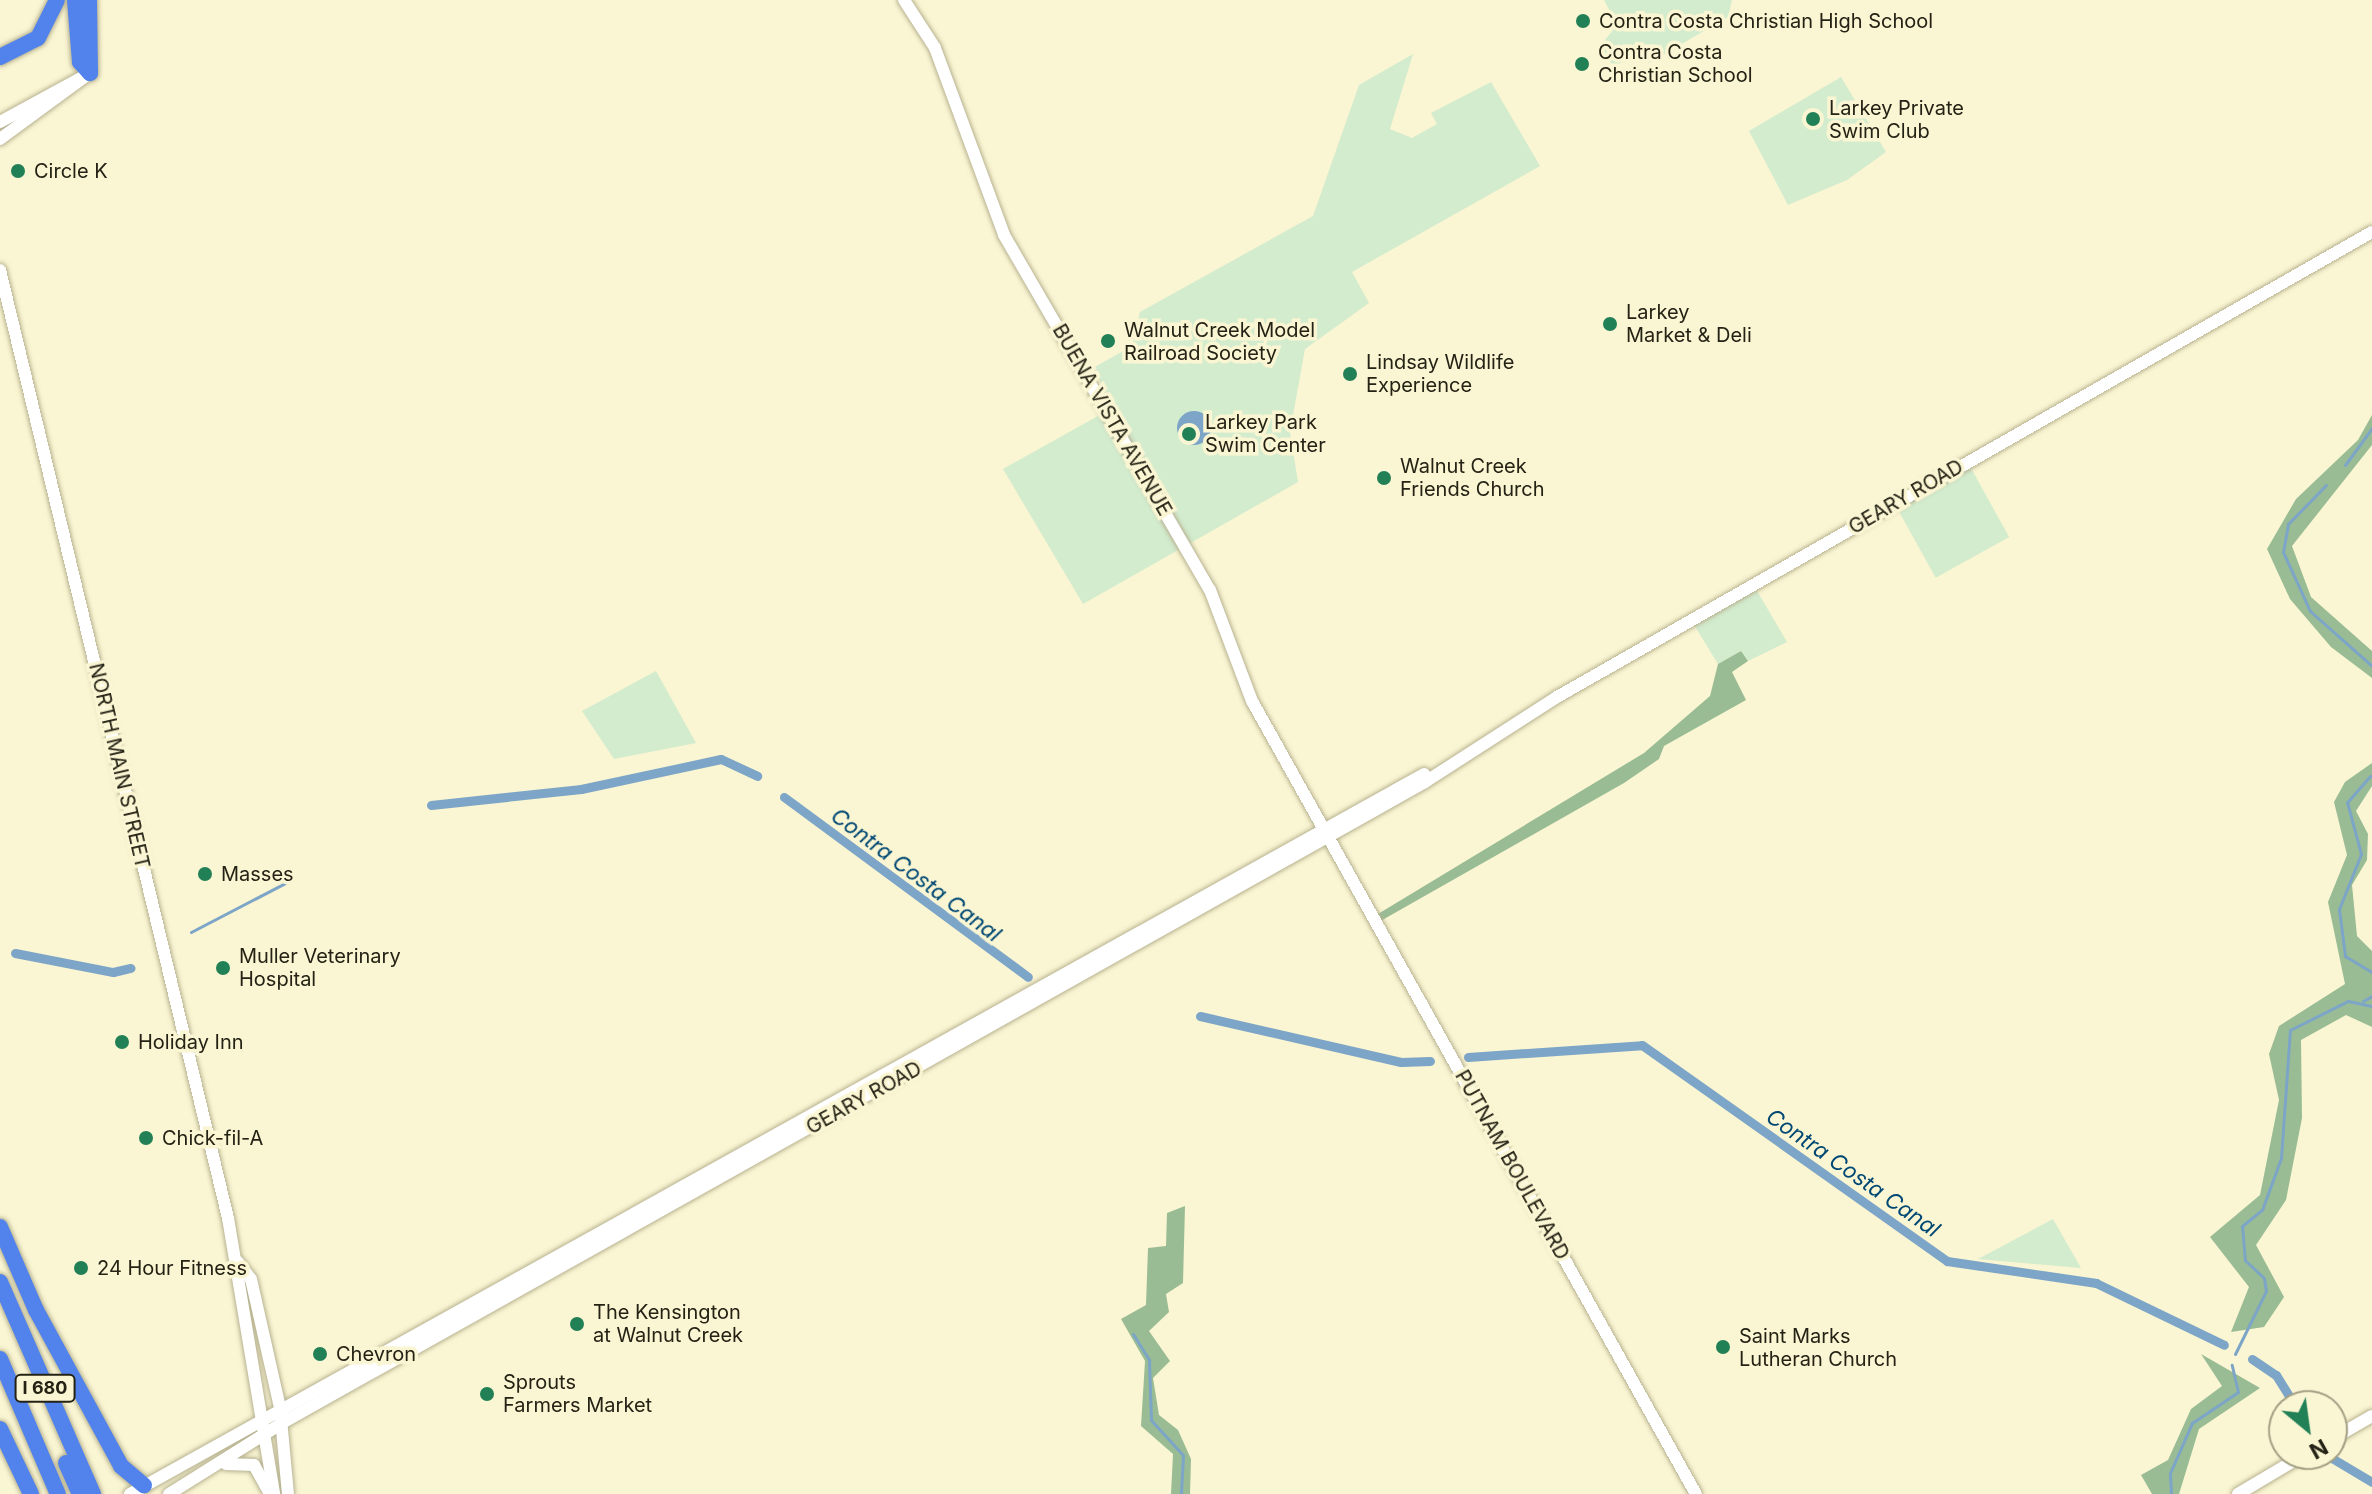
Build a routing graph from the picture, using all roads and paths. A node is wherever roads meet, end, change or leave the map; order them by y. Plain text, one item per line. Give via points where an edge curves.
1 (57, 0) edge
2 (75, 0) edge
3 (89, 0) edge
4 (904, 0) edge
5 (0, 57) edge
6 (90, 73) junction
7 (0, 122) edge
8 (0, 139) edge
9 (2372, 232) edge
10 (0, 270) edge
11 (1325, 832) junction
12 (813, 1111) junction
13 (820, 1123) junction
14 (0, 1227) edge
15 (238, 1262) junction
16 (0, 1282) edge
17 (0, 1310) edge
18 (0, 1359) edge
19 (280, 1408) junction
20 (2372, 1416) edge
21 (265, 1417) junction
22 (282, 1423) junction
23 (0, 1429) edge
24 (2348, 1430) edge
25 (268, 1433) junction
26 (215, 1467) junction
27 (2278, 1470) edge
28 (137, 1490) edge
29 (31, 1494) edge
30 (58, 1494) edge
31 (80, 1494) edge
32 (93, 1494) edge
33 (169, 1494) edge
34 (272, 1494) edge
35 (288, 1494) edge
36 (1696, 1494) edge
37 (2238, 1494) edge

1 - 5 highway via 38,38
2 - 6 highway via 80,62
3 - 6 highway
4 - 11 main road, BUENA VISTA AVENUE via 935,48 1004,235 1224,616 1252,701
6 - 7 main road
6 - 8 main road
9 - 11 main road, GEARY ROAD
10 - 15 main road, NORTH MAIN STREET
11 - 12 main road, GEARY ROAD
11 - 13 main road, GEARY ROAD
11 - 36 main road, PUTNAM BOULEVARD
12 - 13 main road
12 - 19 main road, GEARY ROAD
13 - 22 main road, GEARY ROAD
14 - 28 highway via 36,1310
15 - 19 main road, NORTH MAIN STREET via 251,1279
15 - 21 main road, NORTH MAIN STREET via 235,1285
16 - 32 highway, I 680
17 - 31 highway, I 680
18 - 30 highway, I 680
19 - 21 main road, GEARY ROAD
19 - 22 main road, NORTH MAIN STREET
20 - 24 main road
21 - 25 main road, NORTH MAIN STREET
21 - 28 main road, GEARY ROAD
22 - 25 main road, GEARY ROAD
22 - 35 main road, NORTH MAIN STREET
23 - 29 highway
25 - 26 main road, GEARY ROAD
25 - 34 main road, NORTH MAIN STREET
26 - 33 main road, GEARY ROAD
26 - 34 main road via 254,1465
27 - 37 main road

